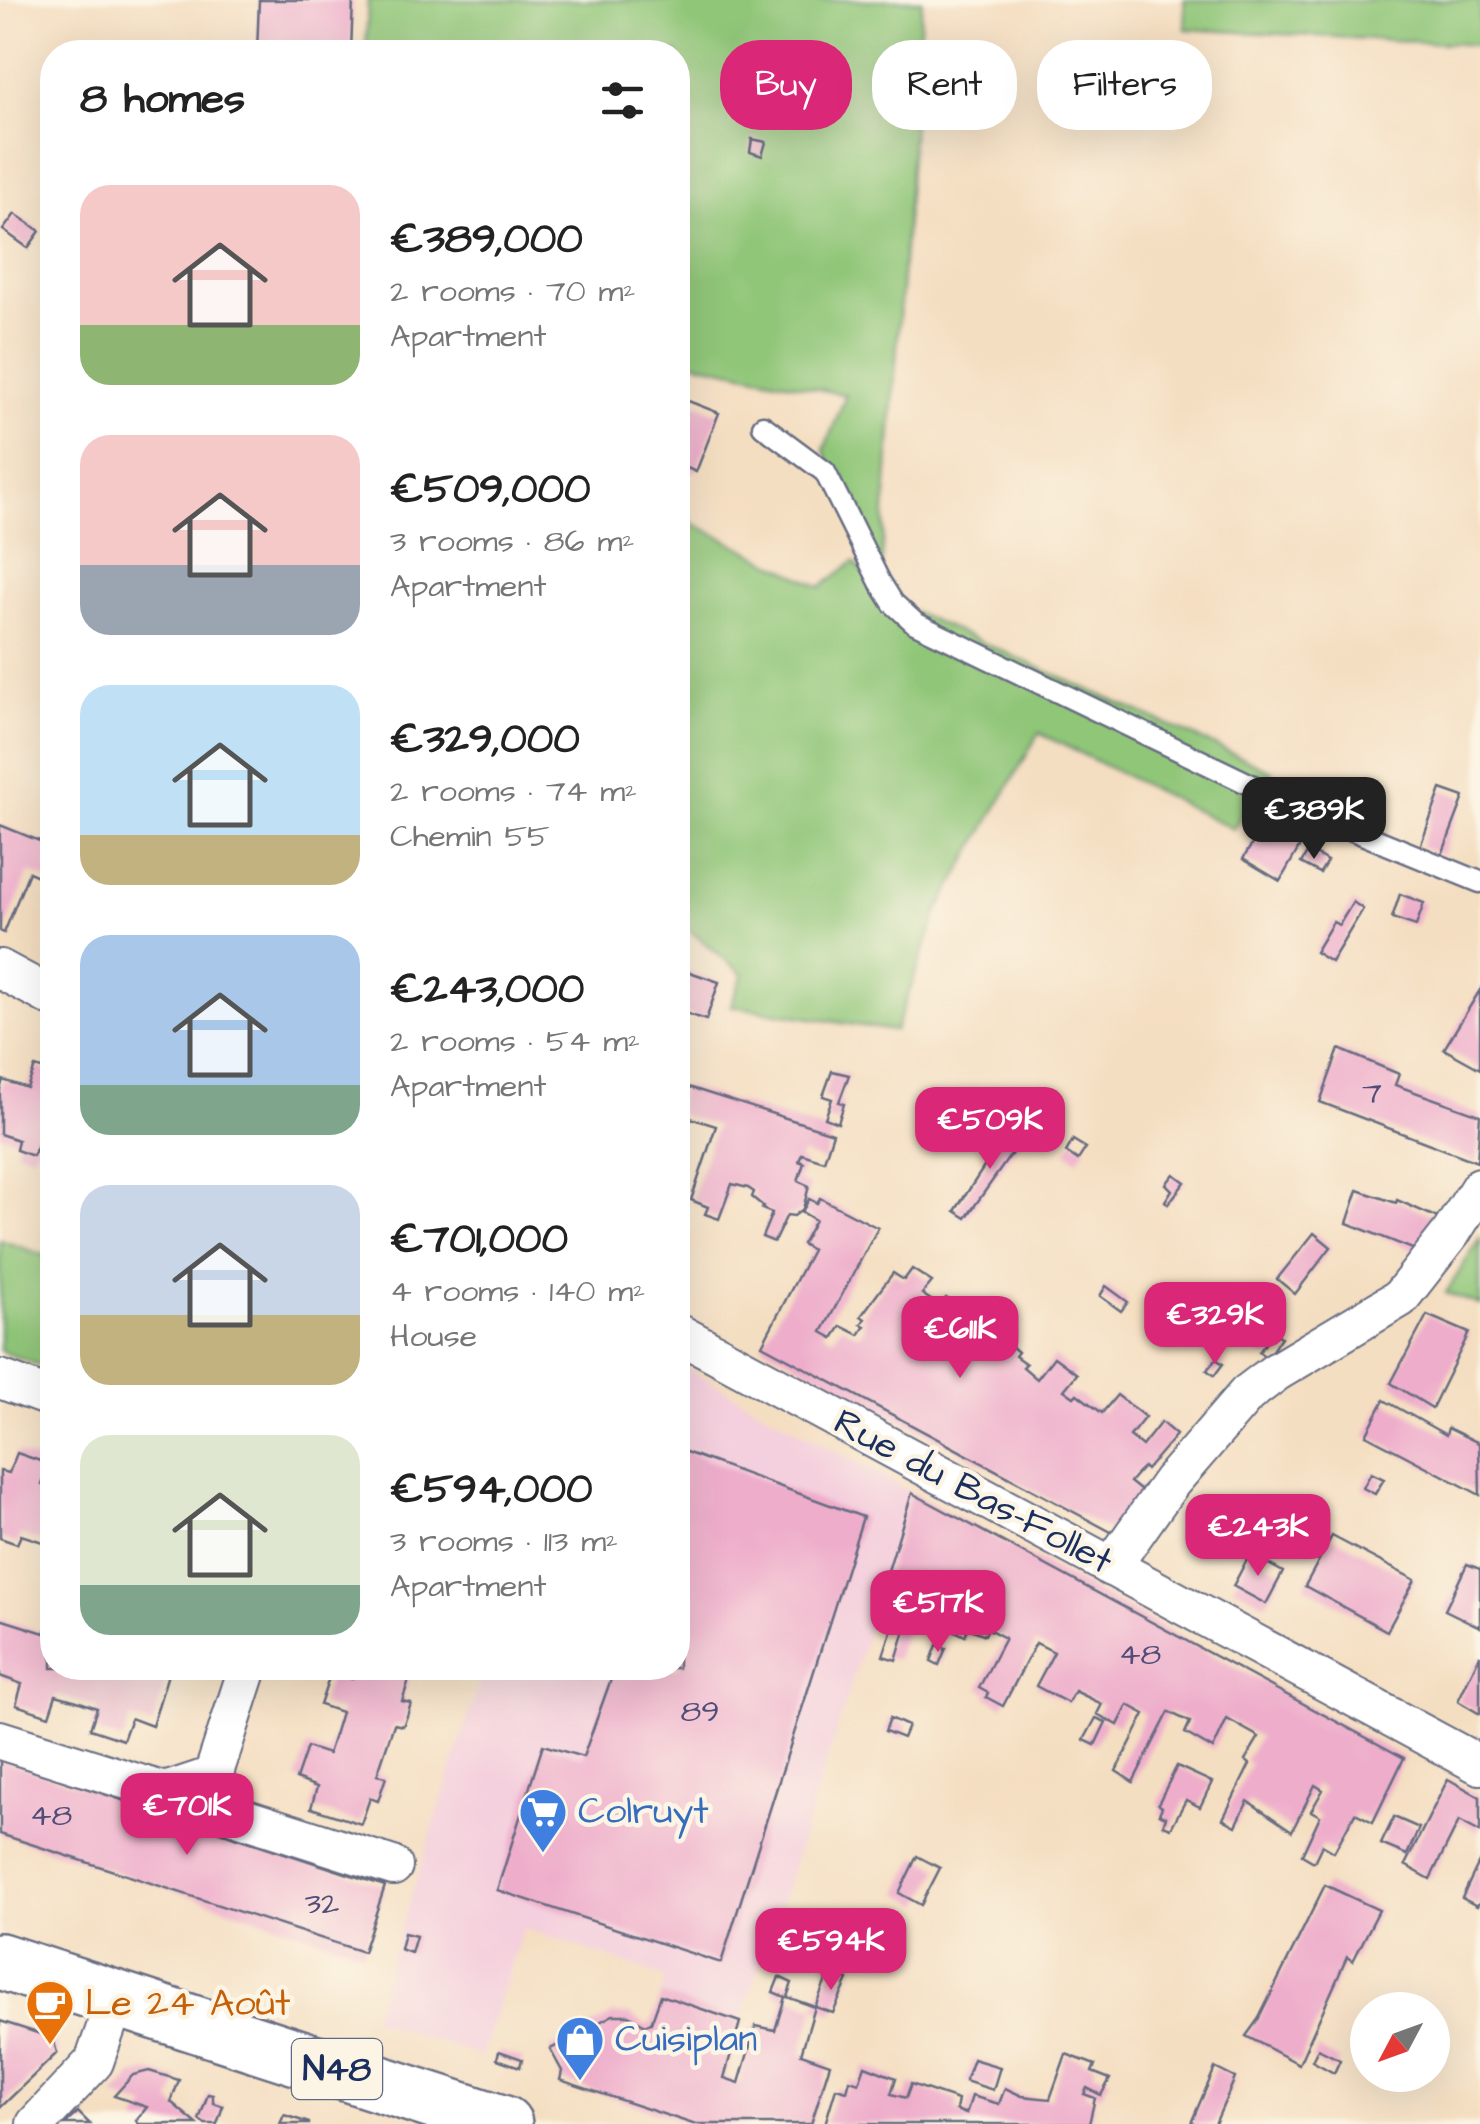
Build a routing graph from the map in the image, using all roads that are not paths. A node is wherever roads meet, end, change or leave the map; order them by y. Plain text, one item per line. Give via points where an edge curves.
1 (763, 426) dead end
2 (1480, 882) edge
3 (0, 969) edge
4 (40, 991) edge
5 (1480, 1187) edge
6 (690, 1339) edge
7 (0, 1379) edge
8 (40, 1394) edge
9 (1111, 1567) junction
10 (244, 1680) edge
11 (0, 1740) edge
12 (1480, 1764) edge
13 (213, 1776) junction
14 (392, 1866) dead end
15 (0, 1962) edge
16 (116, 1999) junction
17 (36, 2124) edge
18 (504, 2124) edge

1 - 2 lane via 826,472 892,603 915,622 1301,810
3 - 4 street
5 - 9 street via 1400,1298 1247,1394
6 - 9 street, Rue du Bas-Follet
7 - 8 street
9 - 12 street, Rue du Bas-Follet
10 - 13 street
11 - 13 street via 165,1792
13 - 14 street via 237,1816
15 - 16 main road, N48
16 - 17 street via 94,2062
16 - 18 main road, N48

